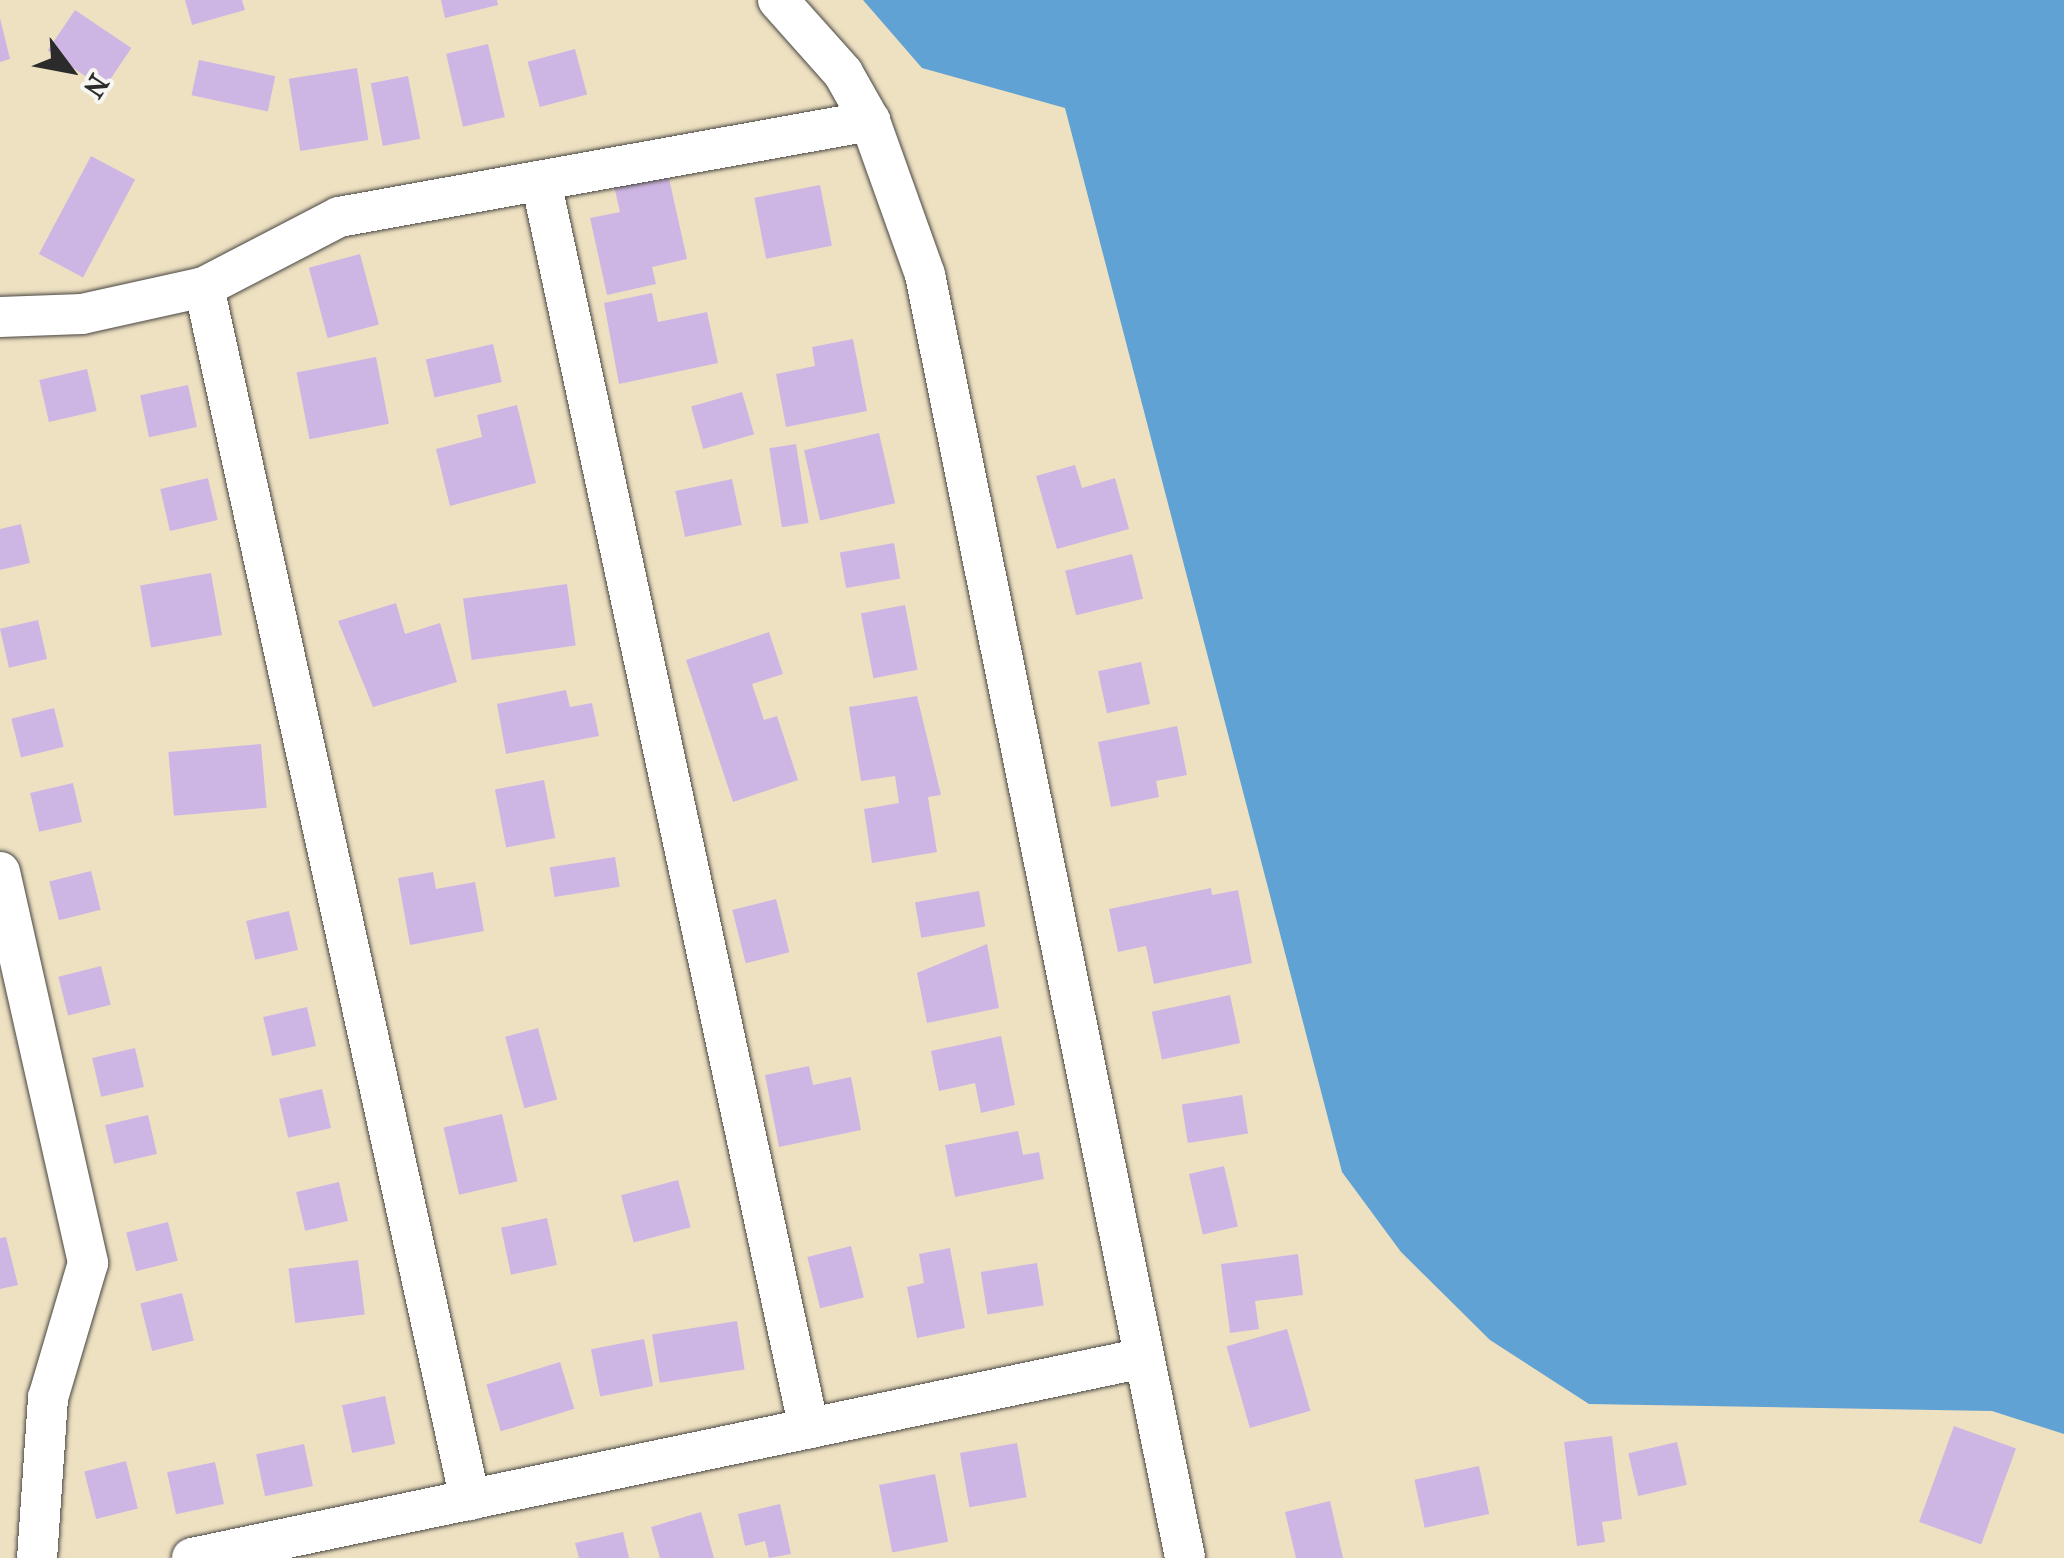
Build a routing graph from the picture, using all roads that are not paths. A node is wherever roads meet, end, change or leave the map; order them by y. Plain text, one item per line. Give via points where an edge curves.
1 (778, 0) edge
2 (870, 121) junction
3 (541, 181) junction
4 (204, 287) junction
5 (0, 318) edge
6 (0, 872) edge
7 (1139, 1359) junction
8 (809, 1428) junction
9 (470, 1500) junction
10 (36, 1558) edge
11 (192, 1558) edge
12 (1185, 1558) edge

1 - 2 street via 843,73
2 - 3 street
2 - 7 street via 925,275
3 - 4 street via 338,217
3 - 8 street
4 - 5 street via 82,314
4 - 9 street
6 - 10 street via 88,1263 48,1398
7 - 8 street
7 - 12 street
8 - 9 street
9 - 11 street

